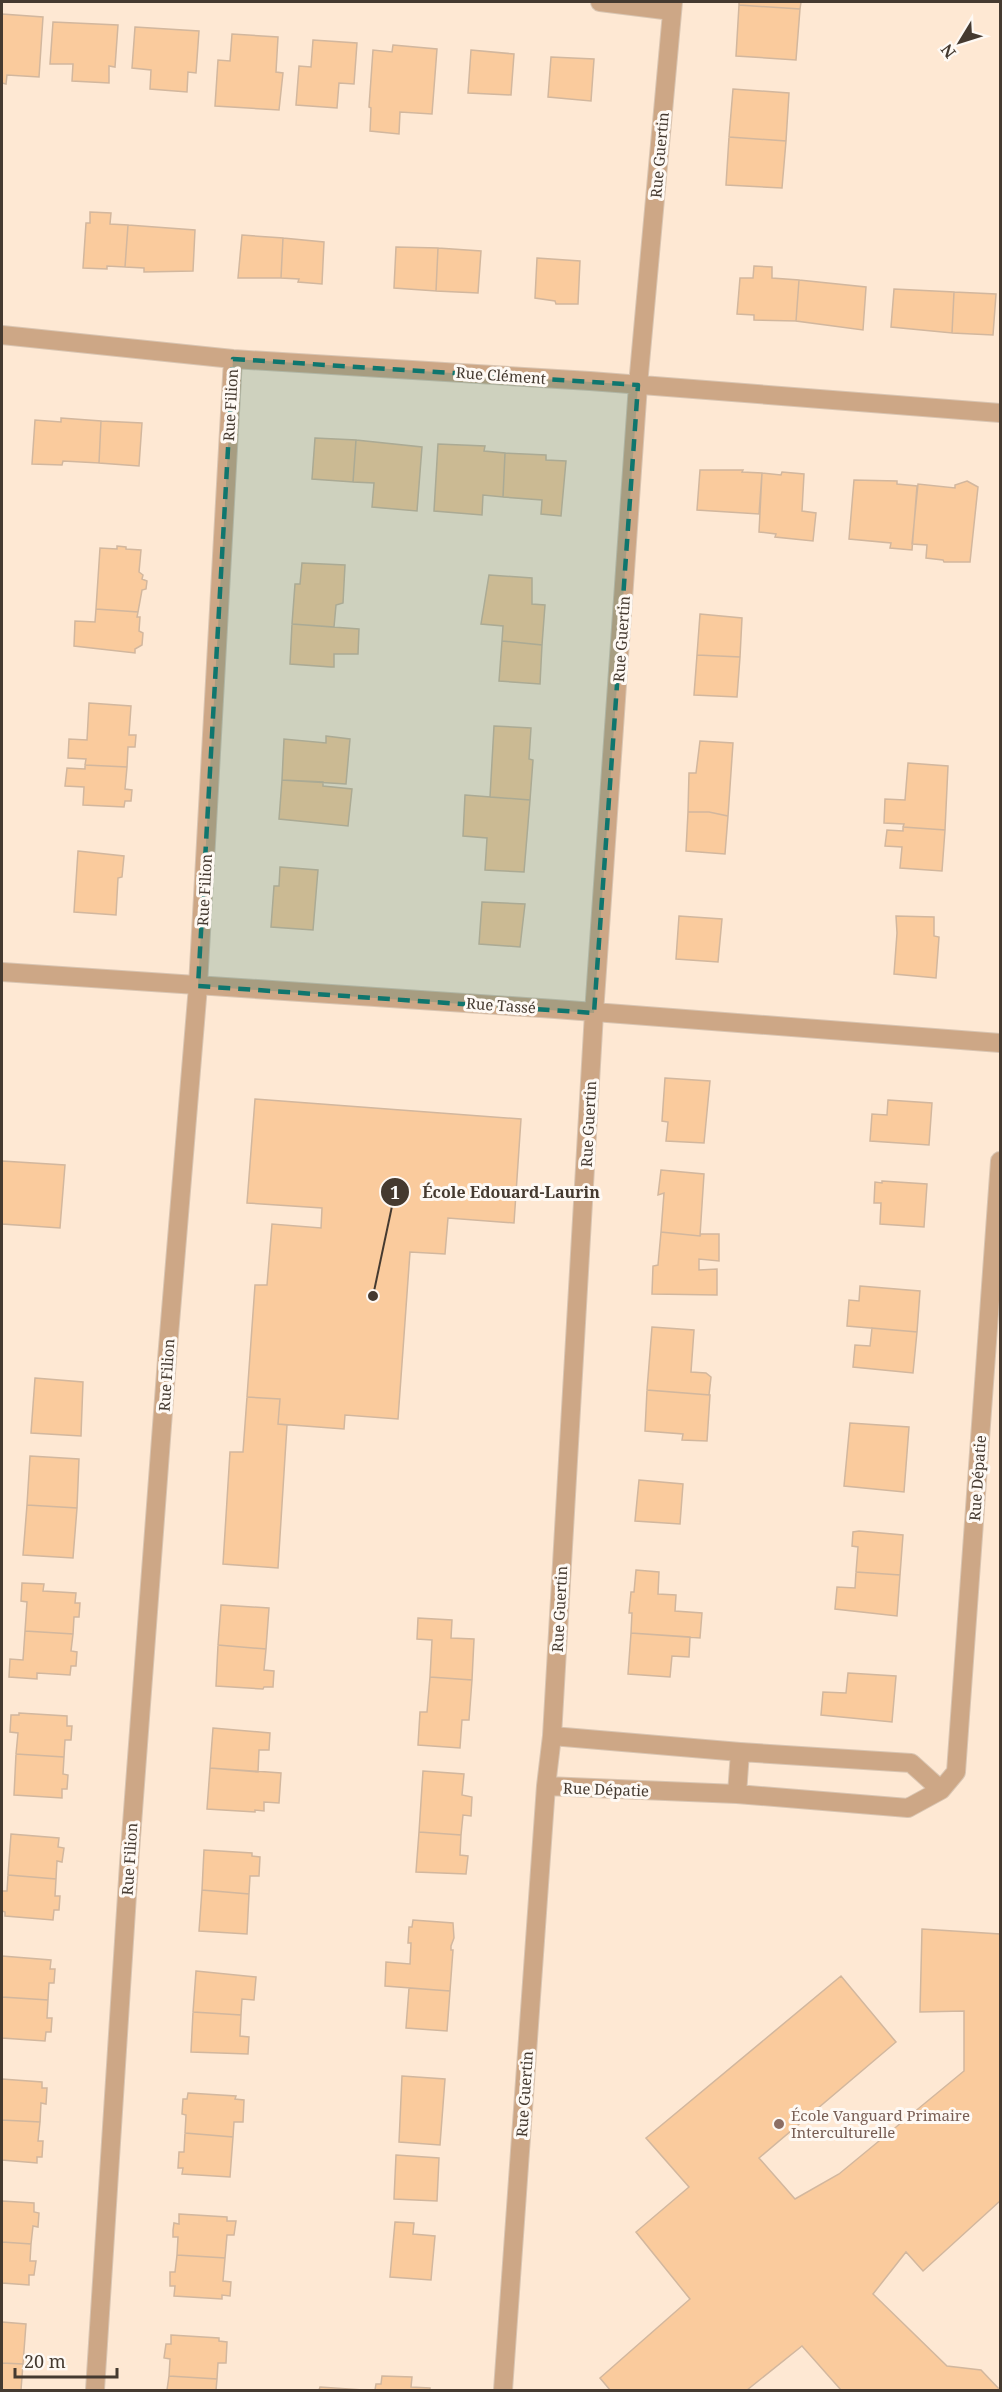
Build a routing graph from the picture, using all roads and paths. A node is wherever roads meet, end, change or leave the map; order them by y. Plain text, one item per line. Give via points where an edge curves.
1 (600, 2) edge
2 (673, 6) edge
3 (2, 335) edge
4 (233, 358) junction
5 (638, 385) junction
6 (1000, 413) edge
7 (2, 972) edge
8 (198, 986) junction
9 (594, 1013) junction
10 (1000, 1043) edge
11 (1000, 1161) edge
12 (552, 1736) junction
13 (740, 1752) junction
14 (546, 1786) junction
15 (941, 1790) junction
16 (737, 1794) junction
17 (94, 2391) edge
18 (503, 2391) edge

1 - 2 street
2 - 5 street, Rue Guertin
3 - 4 street, Rue Clément
4 - 5 street, Rue Clément
4 - 8 street, Rue Filion
5 - 6 street, Rue Clément
5 - 9 street, Rue Guertin
7 - 8 street, Rue Tassé
8 - 9 street, Rue Tassé
8 - 17 street, Rue Filion via 129,1864
9 - 10 street, Rue Tassé
9 - 12 street, Rue Guertin
11 - 15 street, Rue Dépatie via 956,1772
12 - 13 street
12 - 14 street, Rue Guertin
13 - 15 street via 910,1763
13 - 16 street
14 - 16 street, Rue Dépatie
14 - 18 street, Rue Guertin
15 - 16 street, Rue Dépatie via 908,1808

